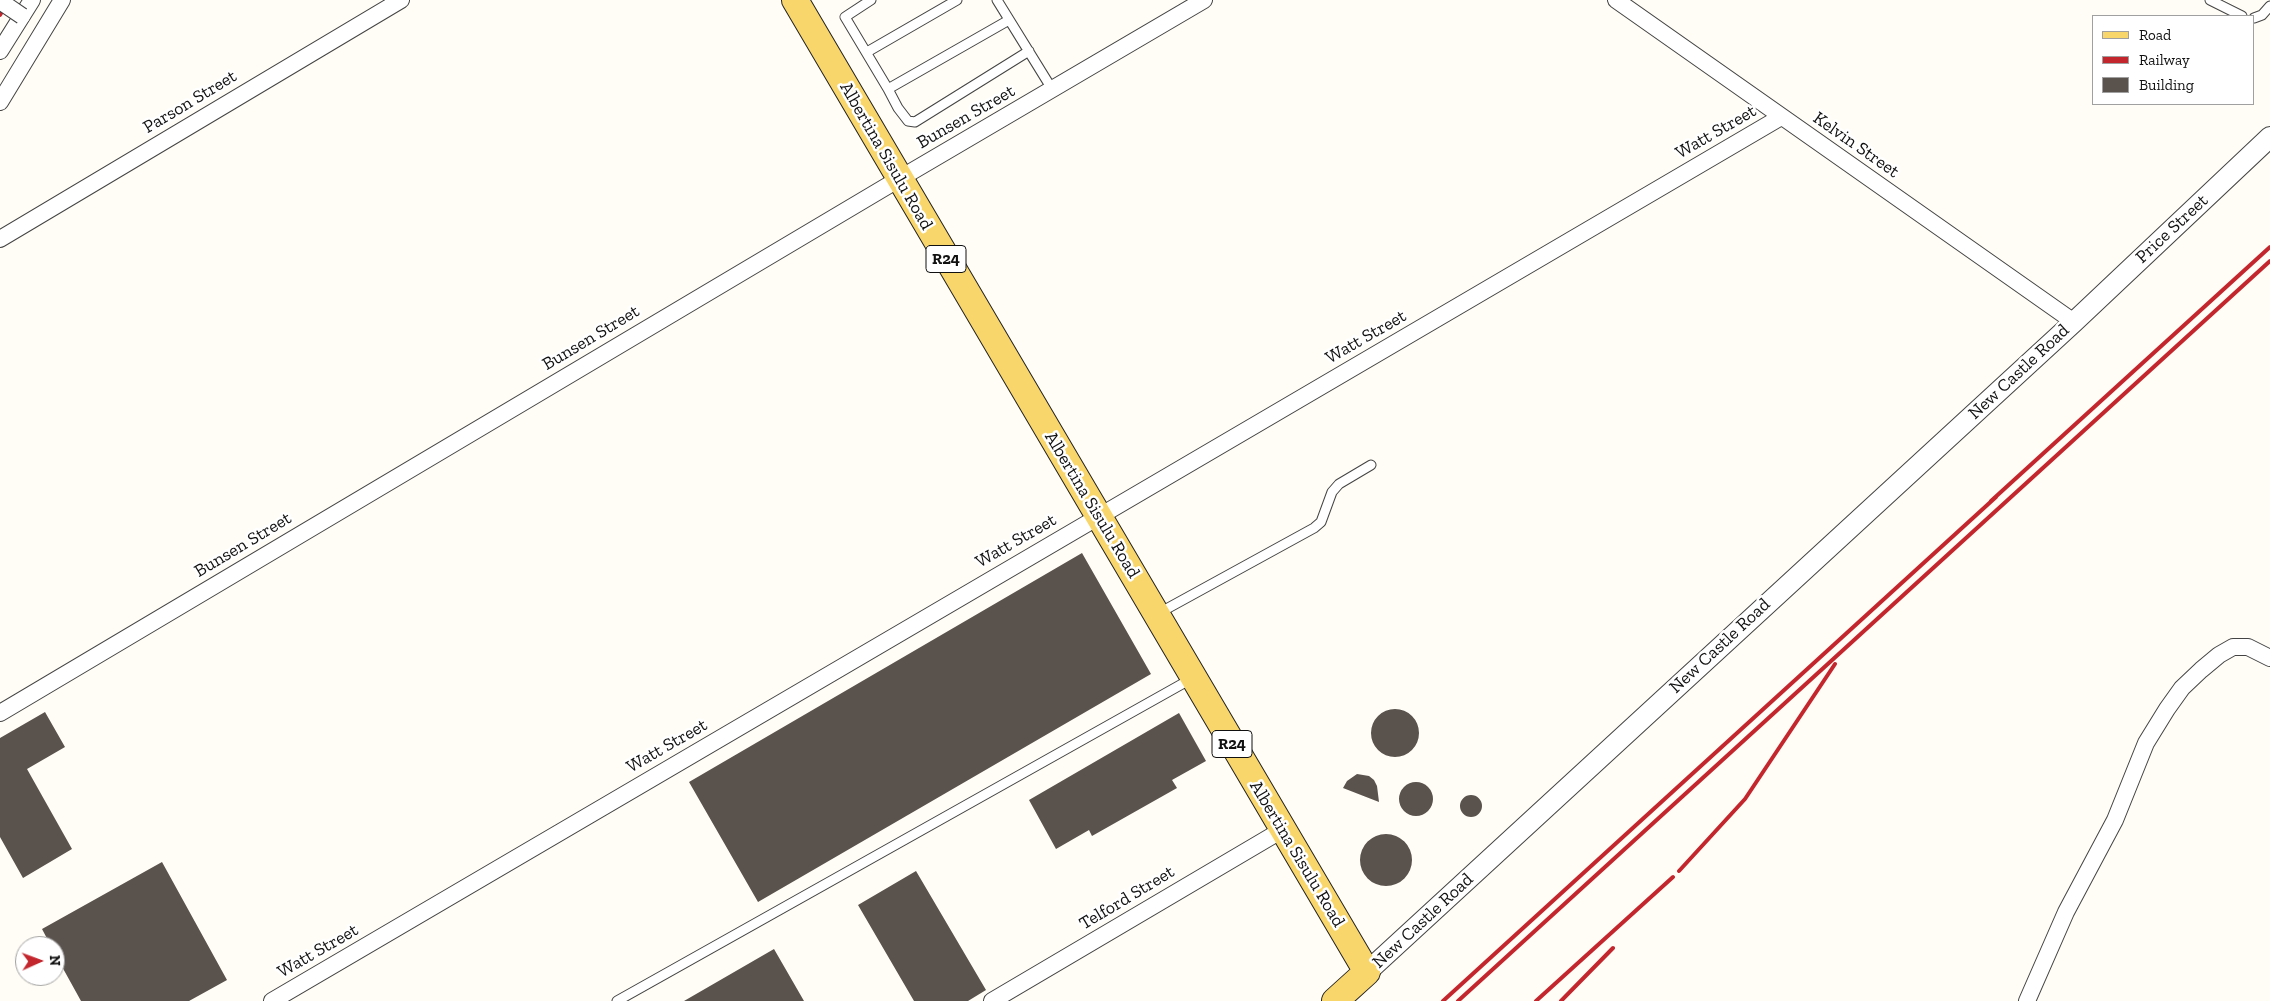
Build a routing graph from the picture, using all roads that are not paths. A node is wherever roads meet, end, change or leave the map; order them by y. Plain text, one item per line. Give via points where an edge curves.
1 (32, 0) edge
2 (62, 0) edge
3 (401, 0) edge
4 (795, 0) edge
5 (871, 0) edge
6 (957, 0) edge
7 (997, 0) edge
8 (1204, 0) edge
9 (1616, 0) edge
10 (2210, 0) edge
11 (0, 1) edge
12 (2270, 6) edge
13 (2240, 15) edge
14 (22, 16) junction
15 (2255, 18) edge
16 (1009, 20) junction
17 (6, 27) edge
18 (0, 51) edge
19 (1028, 51) junction
20 (867, 52) junction
21 (888, 89) junction
22 (1052, 89) junction
23 (0, 102) edge
24 (1781, 117) junction
25 (2270, 137) edge
26 (899, 178) junction
27 (0, 239) edge
28 (2074, 322) junction
29 (1371, 465) dead end
30 (1099, 516) junction
31 (1156, 614) junction
32 (2270, 658) edge
33 (1193, 677) junction
34 (0, 713) edge
35 (1282, 830) junction
36 (1367, 972) junction
37 (272, 1001) edge
38 (617, 1001) edge
39 (992, 1001) edge
40 (1336, 1001) edge
41 (2027, 1001) edge

1 - 14 street
2 - 23 street
3 - 27 street, Parson Street
4 - 26 main road, Albertina Sisulu Road / R24
5 - 20 lane via 845,17
6 - 20 lane
7 - 16 lane
8 - 22 street, Bunsen Street
9 - 24 street, Kelvin Street
10 - 13 lane
11 - 14 street, bridge
12 - 15 lane
14 - 17 street
16 - 19 lane
16 - 21 lane
17 - 18 street
19 - 21 lane via 915,122 908,121
19 - 22 lane
20 - 21 lane
22 - 26 street, Bunsen Street
24 - 28 street, Kelvin Street
24 - 30 street, Watt Street
25 - 28 street, Price Street
26 - 30 main road, Albertina Sisulu Road / R24
26 - 34 street, Bunsen Street
28 - 36 street, New Castle Road
29 - 31 lane via 1339,484 1332,492 1321,522 1314,528
30 - 31 main road, Albertina Sisulu Road / R24
30 - 37 street, Watt Street
31 - 33 main road, Albertina Sisulu Road / R24
32 - 41 street via 2248,647 2233,647 2201,670 2167,709 2146,743 2115,820 2066,912
33 - 35 main road, Albertina Sisulu Road / R24
33 - 38 lane
35 - 36 main road, Albertina Sisulu Road / R24
35 - 39 street, Telford Street
36 - 40 main road

